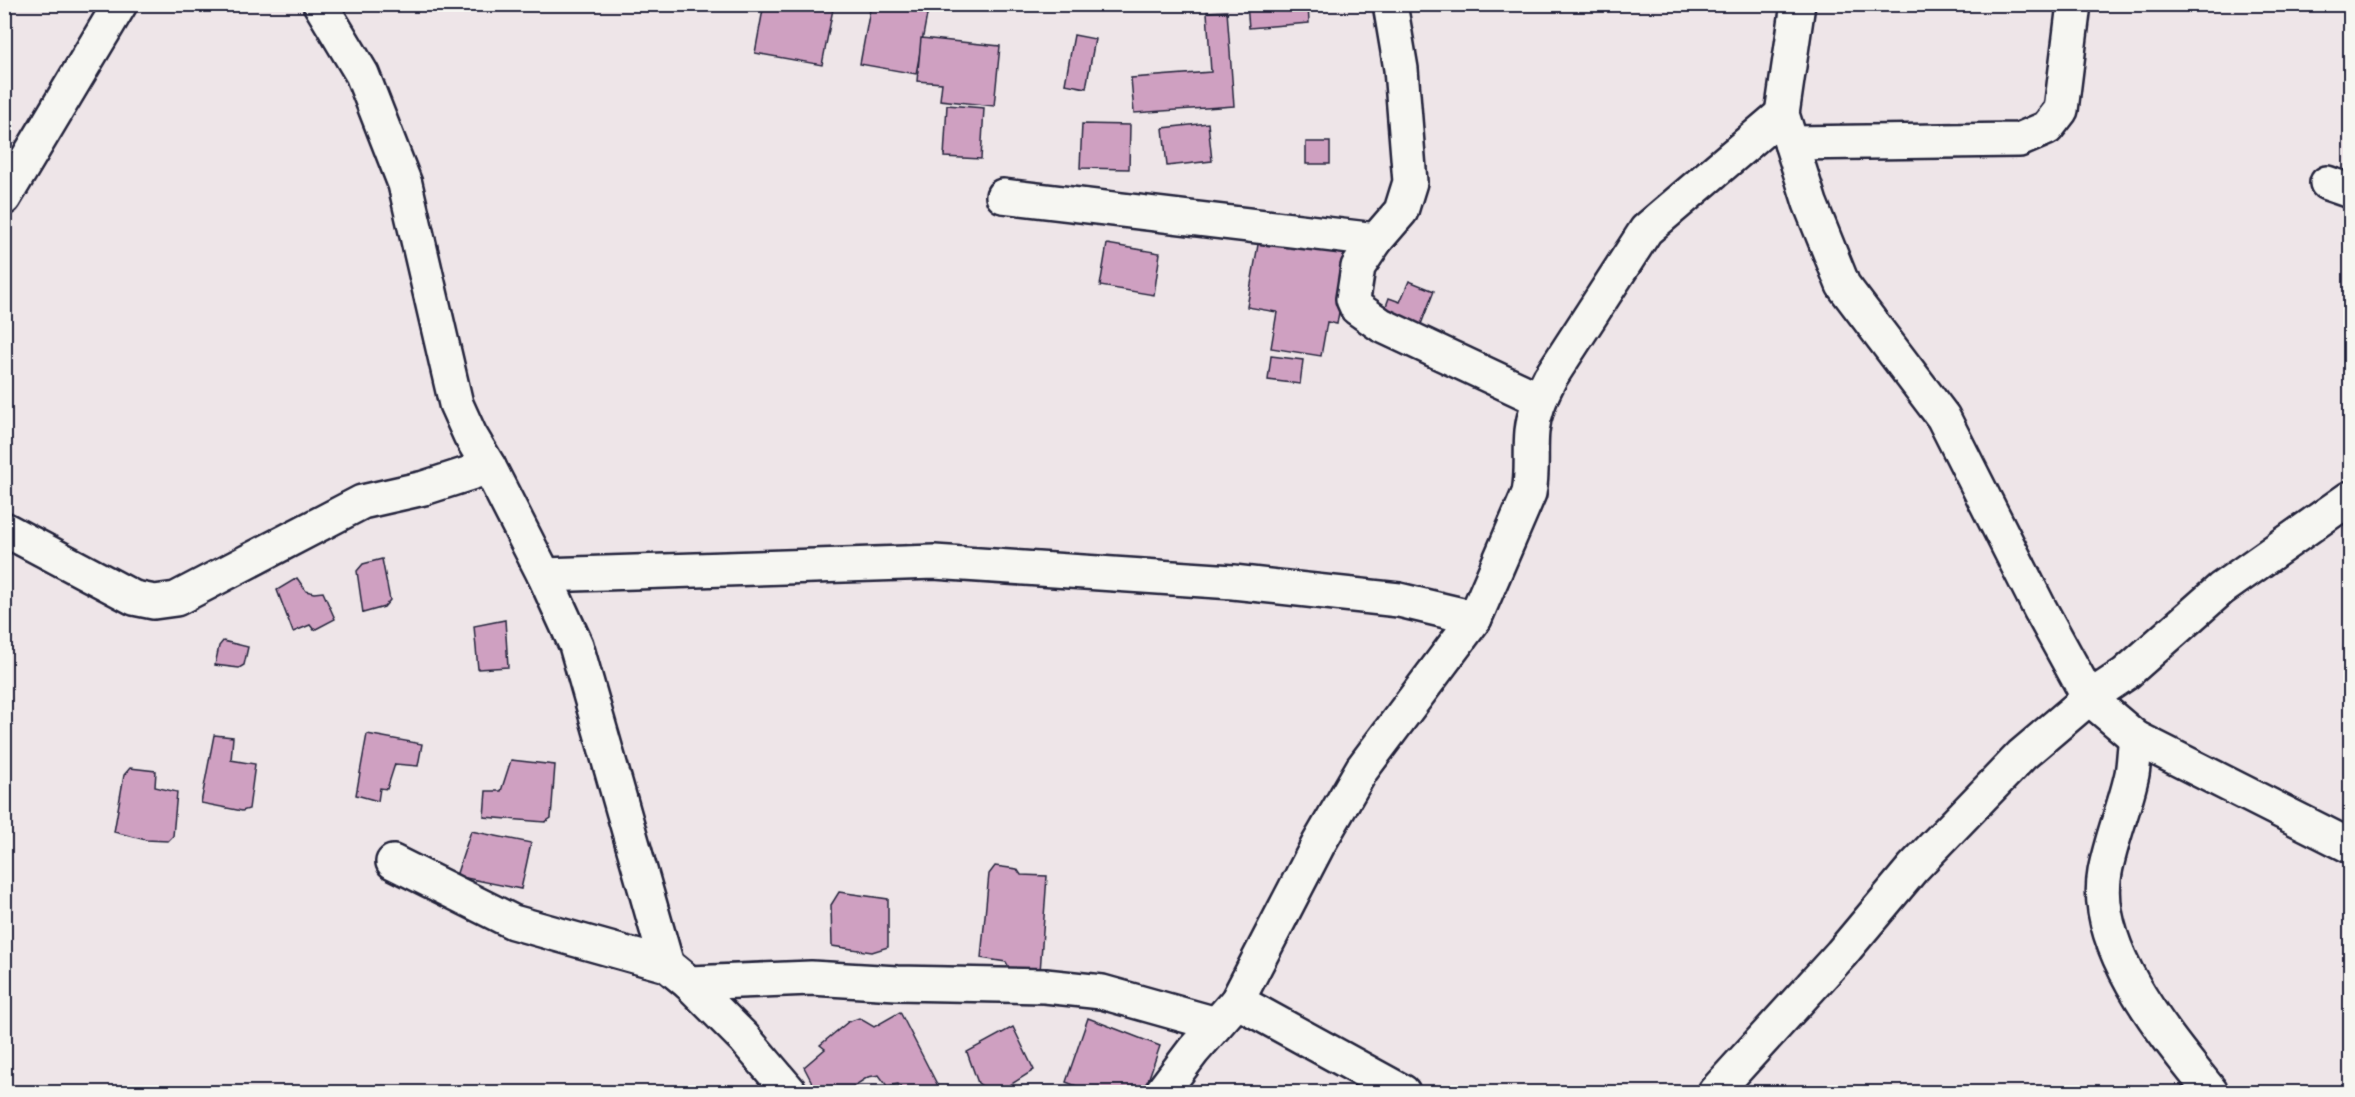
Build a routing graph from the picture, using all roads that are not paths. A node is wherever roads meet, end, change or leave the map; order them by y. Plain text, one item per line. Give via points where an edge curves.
1 (120, 4) edge
2 (320, 4) edge
3 (1390, 4) edge
4 (1798, 4) edge
5 (2074, 4) edge
6 (1786, 128) junction
7 (1003, 196) dead end
8 (4, 198) edge
9 (1376, 240) junction
10 (1539, 399) junction
11 (489, 467) junction
12 (2350, 498) edge
13 (4, 529) edge
14 (544, 574) junction
15 (1474, 618) junction
16 (2089, 698) junction
17 (2136, 738) junction
18 (2350, 846) edge
19 (393, 862) dead end
20 (678, 974) junction
21 (1227, 1012) junction
22 (790, 1092) edge
23 (1162, 1092) edge
24 (1403, 1092) edge
25 (1714, 1092) edge
26 (2211, 1092) edge

1 - 8 street
2 - 11 street via 362,74 405,184 456,404
3 - 9 street via 1401,69 1410,182 1401,211
4 - 6 street
5 - 6 street via 2061,110 2047,128 2019,140
6 - 10 street via 1646,230
6 - 16 street via 1810,203 1844,285 1943,417
7 - 9 street
9 - 10 street via 1358,267 1353,299 1357,308 1381,325
10 - 15 street via 1532,432 1529,492
11 - 13 street via 362,502 176,599 154,602 134,598
11 - 14 street
12 - 16 street via 2221,590 2125,674
14 - 15 street via 934,562 1233,582 1400,600
14 - 20 street via 576,645
15 - 21 street via 1362,769
16 - 17 street
16 - 25 street via 2022,755 1913,868 1841,954
17 - 18 street
17 - 26 street via 2132,775 2105,871 2107,922 2127,973 2162,1030
19 - 20 street via 513,922
20 - 21 street via 1045,986
20 - 22 street via 744,1038
21 - 23 street
21 - 24 street

